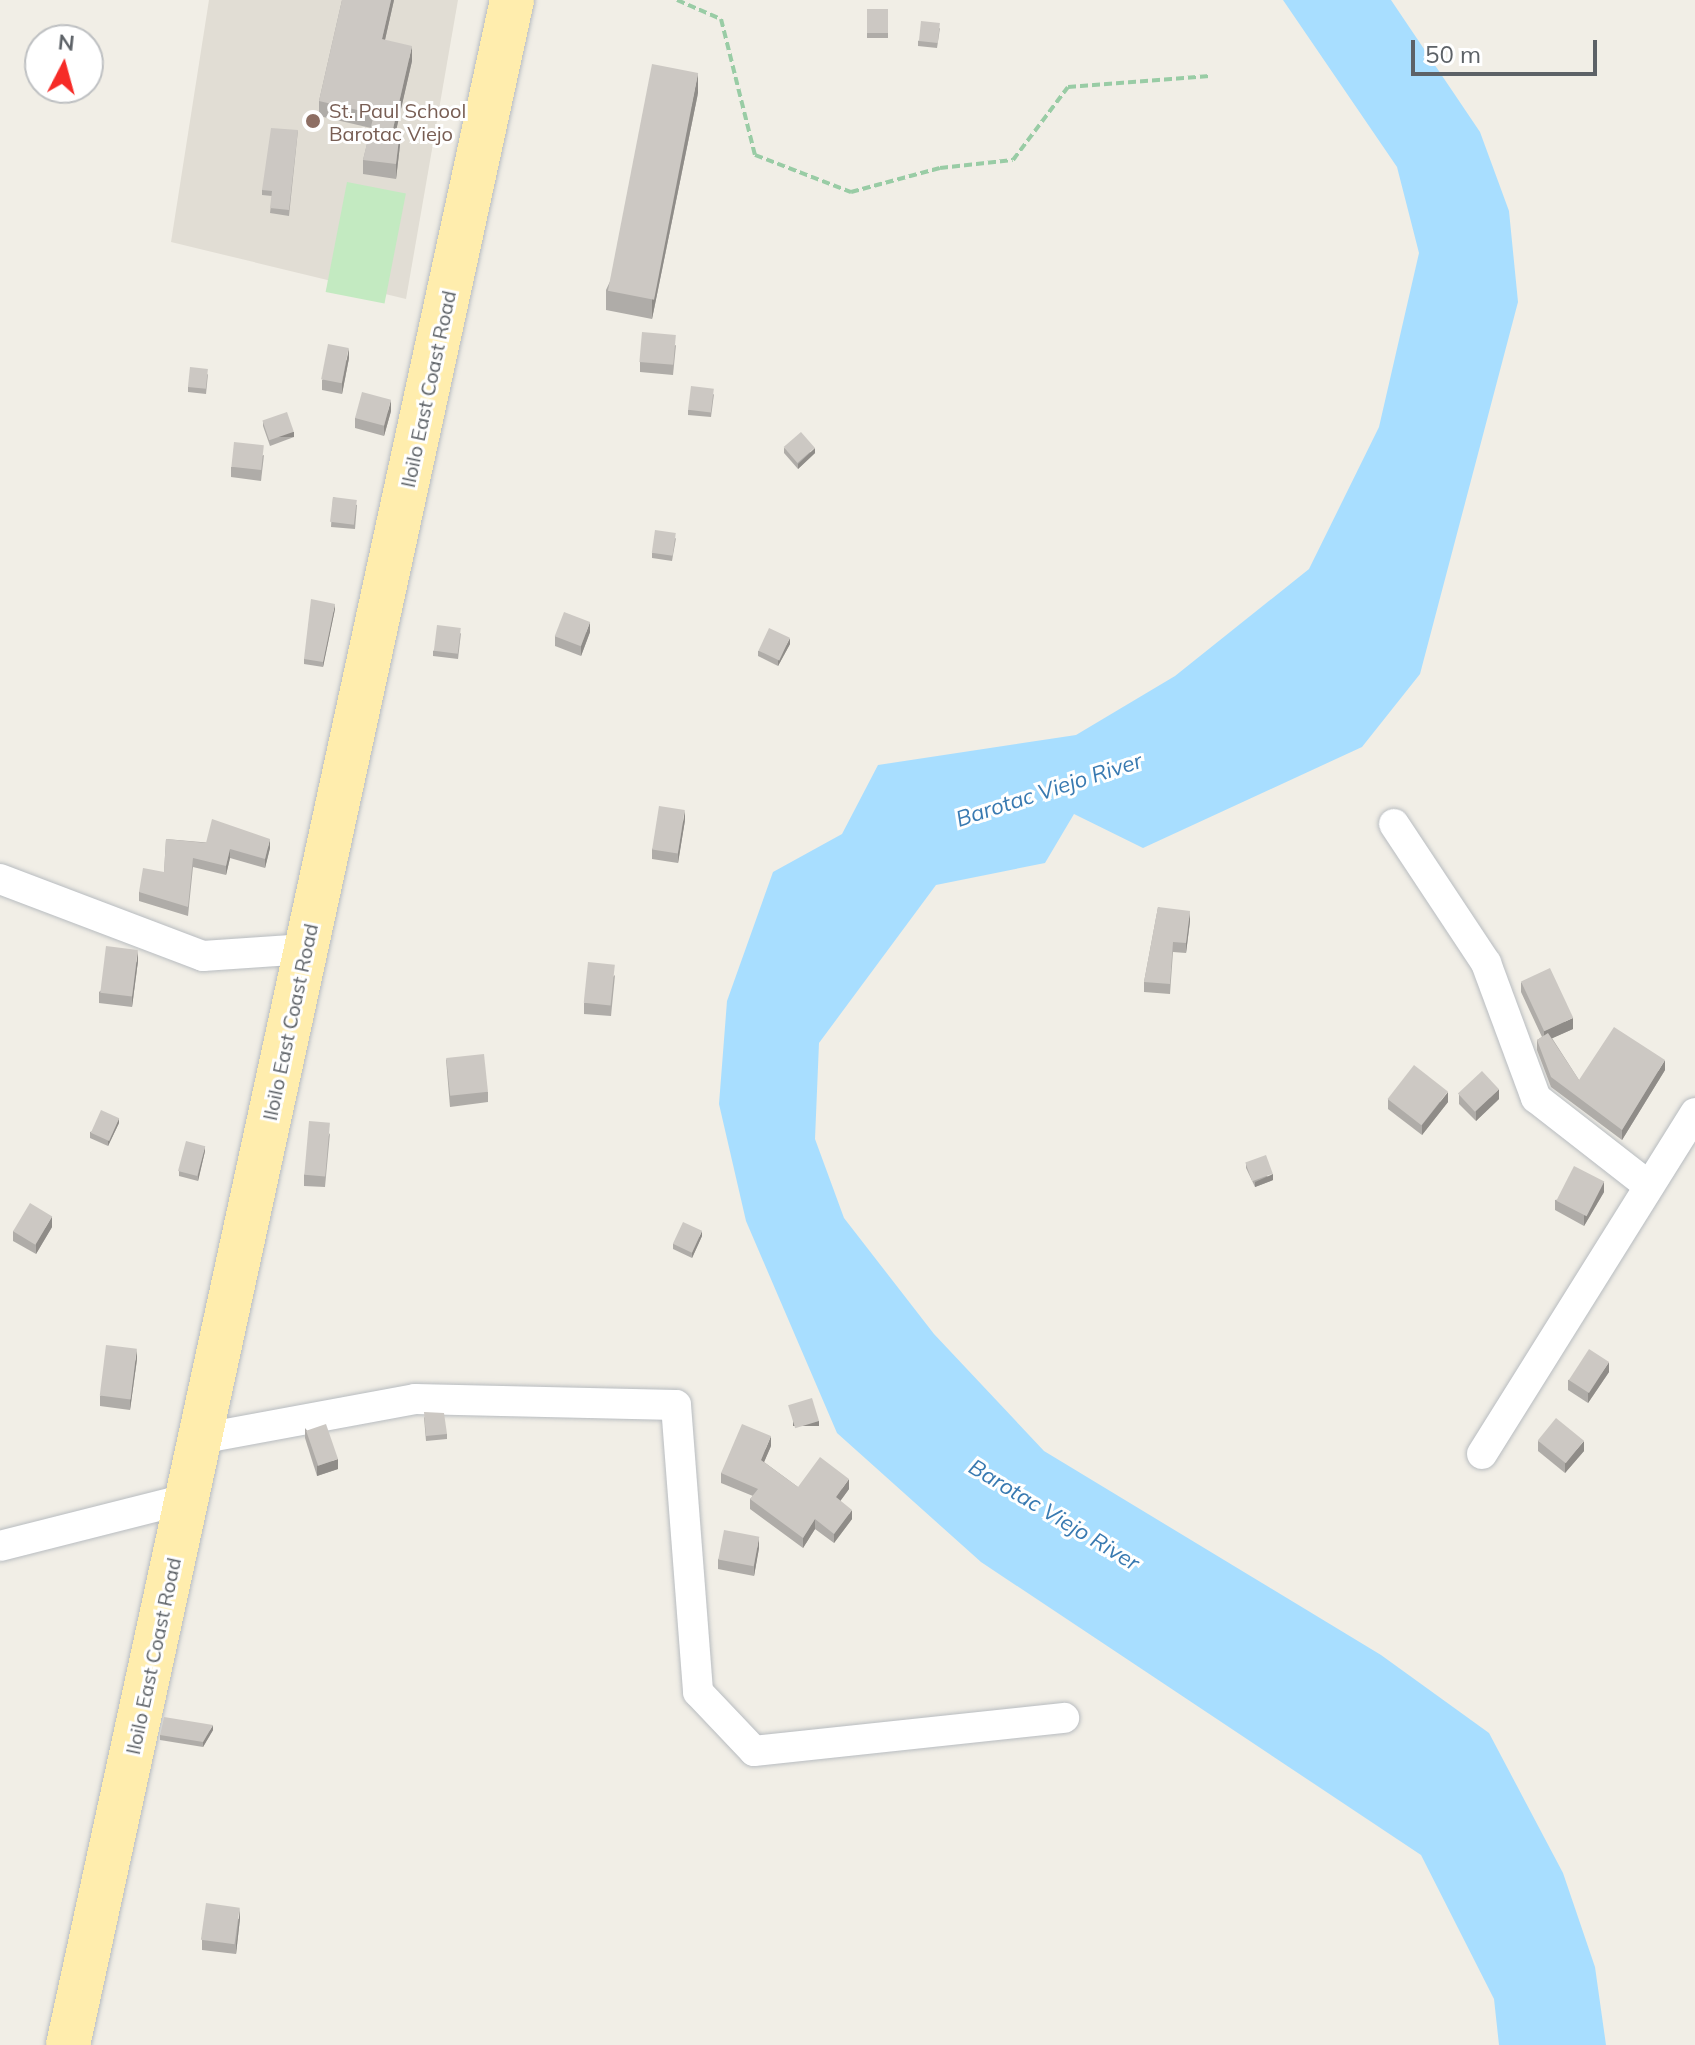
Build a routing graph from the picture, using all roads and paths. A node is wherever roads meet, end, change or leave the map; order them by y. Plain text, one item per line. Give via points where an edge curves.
1 (512, 0) edge
2 (677, 0) edge
3 (1210, 76) dead end
4 (1394, 824) dead end
5 (0, 879) edge
6 (306, 949) junction
7 (1695, 1113) edge
8 (1649, 1186) junction
9 (199, 1439) junction
10 (1482, 1454) dead end
11 (186, 1499) junction
12 (0, 1546) edge
13 (1064, 1718) dead end
14 (68, 2045) edge

1 - 6 main road, Iloilo East Coast Road
2 - 3 path via 721,19 755,155 851,192 940,168 1013,160 1068,87
4 - 8 street via 1486,963 1536,1098
5 - 6 street via 203,956
6 - 9 main road, Iloilo East Coast Road
7 - 8 street
8 - 10 street
9 - 11 main road, Iloilo East Coast Road
9 - 13 street via 415,1399 676,1405 698,1692 754,1751
11 - 12 street
11 - 14 main road, Iloilo East Coast Road

